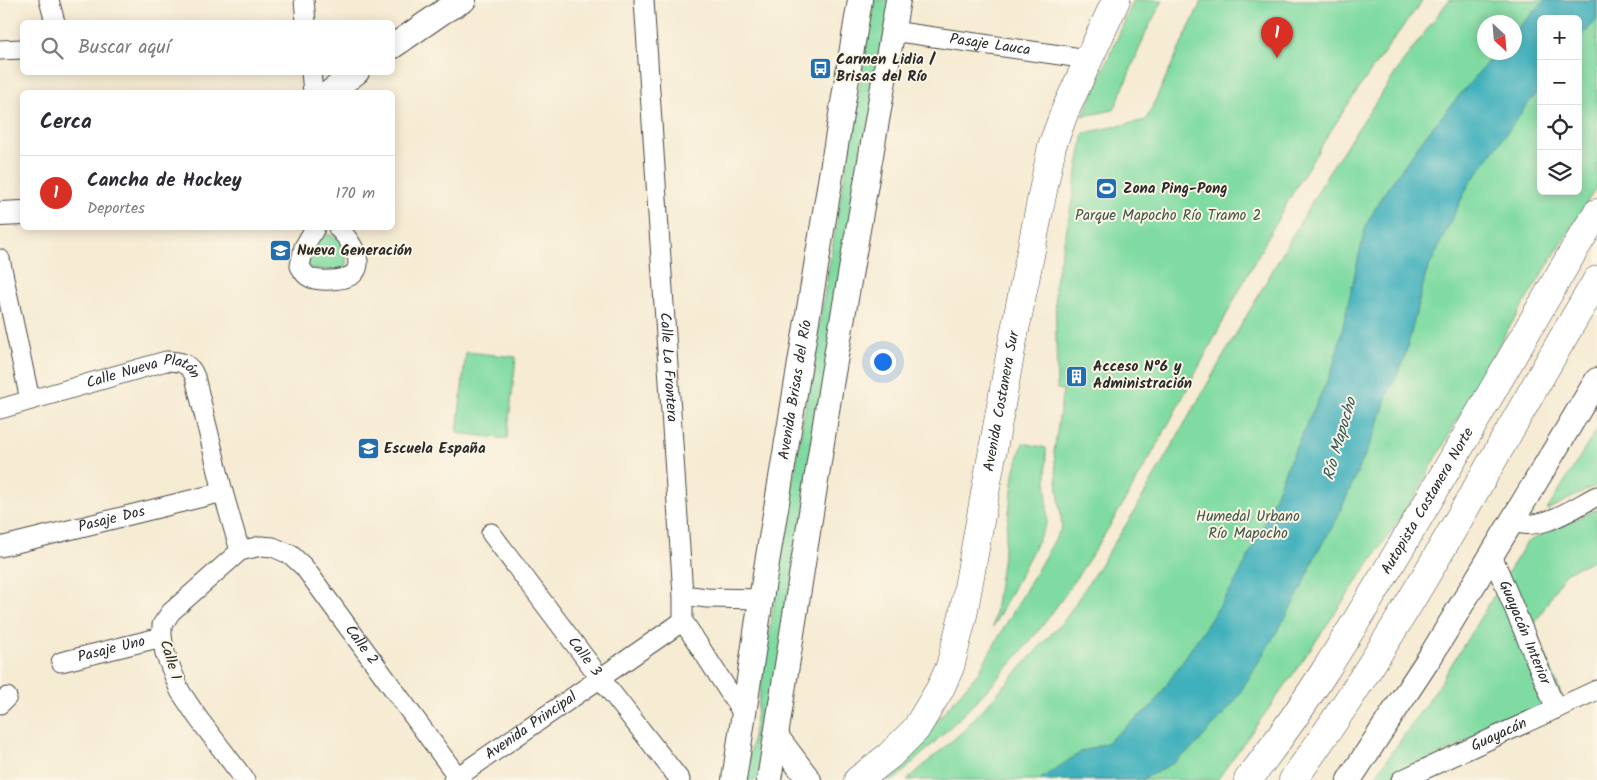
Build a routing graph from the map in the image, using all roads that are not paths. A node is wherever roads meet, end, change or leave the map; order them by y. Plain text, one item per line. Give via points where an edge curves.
1 (50, 0) edge
2 (304, 0) edge
3 (464, 0) edge
4 (644, 0) edge
5 (860, 0) edge
6 (898, 0) edge
7 (1116, 0) edge
8 (55, 20) edge
9 (306, 20) edge
10 (892, 31) junction
11 (395, 45) edge
12 (20, 49) edge
13 (0, 50) edge
14 (1088, 58) junction
15 (311, 75) edge
16 (353, 75) edge
17 (313, 90) edge
18 (333, 90) edge
19 (20, 213) edge
20 (0, 214) edge
21 (1597, 214) edge
22 (314, 230) edge
23 (340, 230) edge
24 (0, 259) edge
25 (1597, 280) edge
26 (1597, 380) edge
27 (30, 400) junction
28 (0, 409) edge
29 (223, 492) junction
30 (1597, 496) edge
31 (1512, 522) junction
32 (491, 533) dead end
33 (0, 548) edge
34 (240, 551) junction
35 (1492, 555) junction
36 (683, 595) junction
37 (761, 600) junction
38 (683, 621) junction
39 (162, 637) junction
40 (61, 662) dead end
41 (601, 679) junction
42 (1597, 690) edge
43 (1556, 709) junction
44 (744, 715) junction
45 (776, 736) junction
46 (457, 779) edge
47 (245, 780) edge
48 (680, 780) edge
49 (734, 780) edge
50 (769, 780) edge
51 (809, 780) edge
52 (858, 780) edge
53 (1248, 780) edge
54 (1293, 780) edge
55 (1348, 780) edge
56 (1401, 780) edge

1 - 8 street
2 - 9 street
3 - 11 street
4 - 36 street, Calle La Frontera
5 - 37 street, Avenida Brisas del Río
6 - 10 street
7 - 14 main road, Avenida Costanera Sur
10 - 14 street, Pasaje Lauca
10 - 45 street via 830,388
12 - 13 street
14 - 52 main road, Avenida Costanera Sur via 1052,146 1010,350 963,614 950,666 916,729
15 - 17 street
16 - 18 street
19 - 20 street
21 - 53 main road, Autopista Costanera Norte via 1340,648 1295,717
22 - 23 street via 304,247 300,266 304,274 313,279 338,280 355,273 357,266 356,253
24 - 27 street
25 - 54 main road via 1385,644
26 - 31 street
27 - 28 street, Calle Nueva Platón
27 - 29 street, Calle Nueva Platón via 166,362 185,364 195,377
29 - 33 street, Pasaje Dos
29 - 34 street, Calle Nueva Platón
30 - 31 street via 1547,521 1528,525
31 - 35 street
32 - 41 street, Calle 3
34 - 39 street, Calle 1 via 167,616 162,625
34 - 46 street, Calle 2 via 273,547 298,561
35 - 43 street, Guayacán Interior
35 - 55 street via 1404,698
36 - 37 street
36 - 38 street, Calle La Frontera
37 - 44 street, Avenida Brisas del Río
38 - 41 street, Avenida Principal
38 - 44 street
39 - 40 street, Pasaje Uno
39 - 47 street, Calle 1 via 165,653 183,696
41 - 46 street, Avenida Principal
41 - 48 street, Calle 3
42 - 43 street, Guayacán
43 - 56 street, Guayacán
44 - 49 street, Avenida Brisas del Río
45 - 50 street
45 - 51 street

